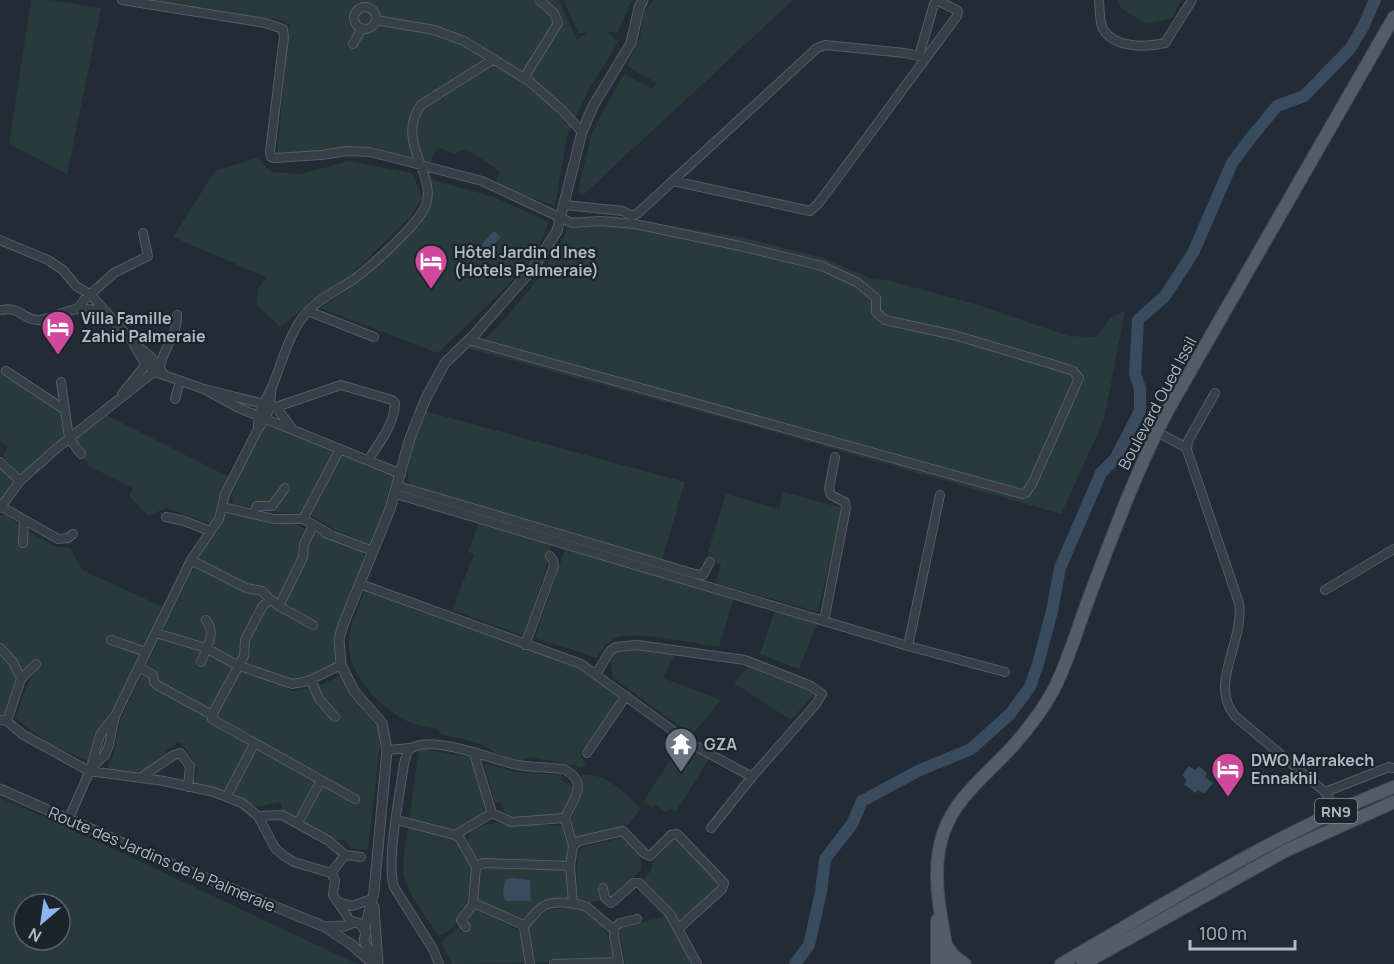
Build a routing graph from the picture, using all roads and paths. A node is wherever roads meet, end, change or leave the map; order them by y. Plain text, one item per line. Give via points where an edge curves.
1 (122, 0) edge
2 (374, 0) edge
3 (538, 0) edge
4 (643, 0) edge
5 (1099, 0) edge
6 (1192, 0) edge
7 (374, 11) junction
8 (1394, 17) edge
9 (376, 20) junction
10 (362, 28) junction
11 (353, 44) dead end
12 (923, 57) junction
13 (492, 60) junction
14 (524, 78) junction
15 (582, 132) junction
16 (421, 165) junction
17 (673, 181) junction
18 (565, 205) junction
19 (561, 218) junction
20 (143, 233) dead end
21 (0, 240) edge
22 (91, 295) junction
23 (78, 308) junction
24 (2, 310) dead end
25 (104, 311) junction
26 (308, 311) junction
27 (177, 315) dead end
28 (374, 337) dead end
29 (468, 340) junction
30 (154, 361) junction
31 (6, 371) dead end
32 (160, 371) junction
33 (180, 381) junction
34 (61, 382) dead end
35 (204, 388) junction
36 (1215, 393) dead end
37 (120, 398) junction
38 (176, 399) dead end
39 (269, 406) junction
40 (65, 410) junction
41 (262, 417) junction
42 (293, 429) junction
43 (1157, 432) junction
44 (69, 438) junction
45 (340, 448) junction
46 (1187, 448) junction
47 (81, 454) dead end
48 (835, 457) dead end
49 (368, 460) junction
50 (0, 462) edge
51 (400, 474) junction
52 (20, 481) junction
53 (285, 488) dead end
54 (397, 490) junction
55 (940, 495) dead end
56 (1, 507) edge
57 (223, 507) junction
58 (253, 514) junction
59 (166, 518) dead end
60 (24, 520) junction
61 (300, 520) junction
62 (310, 530) junction
63 (210, 531) junction
64 (328, 533) junction
65 (73, 534) dead end
66 (23, 543) dead end
67 (1394, 549) edge
68 (373, 551) junction
69 (550, 556) dead end
70 (191, 560) junction
71 (710, 562) dead end
72 (360, 584) junction
73 (1325, 590) dead end
74 (270, 599) junction
75 (279, 606) junction
76 (206, 620) dead end
77 (824, 621) junction
78 (313, 625) dead end
79 (156, 633) junction
80 (111, 640) dead end
81 (525, 645) junction
82 (908, 646) junction
83 (0, 648) edge
84 (206, 648) junction
85 (146, 652) junction
86 (201, 662) dead end
87 (36, 664) dead end
88 (237, 665) junction
89 (341, 665) junction
90 (139, 667) junction
91 (1005, 672) dead end
92 (596, 674) junction
93 (21, 680) junction
94 (311, 680) junction
95 (626, 696) junction
96 (212, 715) junction
97 (115, 716) junction
98 (335, 717) dead end
99 (3, 721) edge
100 (254, 744) junction
101 (410, 748) junction
102 (387, 750) junction
103 (587, 753) dead end
104 (474, 754) junction
105 (1394, 768) edge
106 (90, 770) junction
107 (752, 777) junction
108 (140, 778) junction
109 (321, 780) junction
110 (188, 787) junction
111 (1394, 787) edge
112 (0, 789) edge
113 (1325, 792) junction
114 (227, 796) junction
115 (355, 799) dead end
116 (1394, 802) edge
117 (1336, 811) junction
118 (492, 813) junction
119 (258, 816) junction
120 (69, 818) junction
121 (565, 818) junction
122 (397, 820) junction
123 (298, 823) junction
124 (711, 828) dead end
125 (455, 835) junction
126 (573, 846) junction
127 (345, 855) junction
128 (361, 857) dead end
129 (570, 866) junction
130 (476, 867) junction
131 (331, 873) junction
132 (603, 888) dead end
133 (372, 896) junction
134 (339, 902) junction
135 (473, 903) junction
136 (573, 904) junction
137 (939, 907) junction
138 (637, 919) dead end
139 (354, 925) junction
140 (524, 926) junction
141 (325, 927) junction
142 (466, 927) dead end
143 (678, 929) junction
144 (614, 930) junction
145 (364, 940) junction
146 (348, 942) junction
147 (946, 945) junction
148 (618, 963) edge
149 (939, 963) edge
150 (375, 964) edge
151 (439, 964) edge
152 (530, 964) edge
153 (554, 964) edge
154 (697, 964) edge
155 (964, 964) edge
156 (1061, 964) edge
157 (1083, 964) edge

1 - 16 street via 265,23 283,30 271,156 358,151
2 - 7 street
3 - 14 street via 554,13 558,22
4 - 15 street via 631,43
5 - 6 street via 1103,28 1115,40 1150,46 1165,43
7 - 9 street
7 - 10 street via 365,7 356,12 355,21
8 - 43 main road, Boulevard Oued Issil
9 - 10 street via 371,27
9 - 13 street via 448,34
10 - 11 street
12 - 12 street via 933,7 942,2 958,14
12 - 17 street via 825,45 817,48
12 - 17 street via 810,211
13 - 14 street
13 - 16 street via 421,105 411,135
14 - 15 street
15 - 18 street
16 - 19 street via 482,181
16 - 26 street via 428,194 421,214 359,275
17 - 18 street via 632,216 623,211
18 - 19 street
19 - 29 street via 534,267
19 - 29 street via 572,223 635,224 822,266 873,293 876,312 885,320 954,335 1055,365 1073,371 1079,376 1078,381 1033,482 1022,494
20 - 22 street via 148,256 114,273
21 - 22 street via 56,265
22 - 23 street
22 - 25 street
23 - 24 street via 42,320 10,308
23 - 25 street
25 - 30 street
26 - 28 street
26 - 39 street via 296,327
27 - 30 street via 174,334
29 - 51 street via 445,363 426,398
30 - 32 street
30 - 32 street
30 - 37 street
31 - 40 street
32 - 33 street
32 - 37 street
33 - 35 street
33 - 38 street
34 - 40 street
35 - 39 street
35 - 41 street
36 - 46 street
37 - 44 street
39 - 41 street
39 - 42 street
39 - 49 street via 341,385 392,400 395,407 388,429
40 - 44 street
41 - 42 street
41 - 57 street via 225,494
42 - 45 street
43 - 46 street
43 - 137 main road, Boulevard Oued Issil via 1134,481 1053,690 1033,722 970,789 947,823 937,874
44 - 47 street
44 - 52 street
45 - 49 street
45 - 61 street
46 - 113 street via 1239,603 1240,627 1224,684 1227,704 1234,716
48 - 77 street via 829,489 831,495 845,502 846,508
49 - 51 street
50 - 52 street
51 - 54 street
52 - 56 street
53 - 58 street via 272,506 259,505
54 - 68 street
54 - 71 street via 695,574 703,575
54 - 77 street
55 - 82 street
56 - 60 street
57 - 58 street
57 - 63 street
58 - 61 street
59 - 63 street
60 - 65 street via 58,539
60 - 66 street
61 - 62 street
61 - 64 street
62 - 64 street
62 - 75 street via 303,557
63 - 70 street
64 - 68 street
67 - 73 street
68 - 72 street
69 - 81 street via 554,566
70 - 74 street via 246,588 262,591
70 - 79 street
72 - 81 street
72 - 89 street via 339,639
74 - 75 street
74 - 88 street via 245,640 245,651
75 - 78 street
76 - 84 street via 212,637
77 - 82 street
79 - 84 street
79 - 85 street
80 - 85 street
81 - 92 street via 581,664
82 - 91 street
83 - 93 street via 13,662
84 - 86 street
84 - 88 street
85 - 90 street
87 - 93 street
88 - 94 street via 292,684
88 - 96 street
89 - 94 street
89 - 102 street via 354,691 382,723
90 - 96 street via 151,673 157,686
90 - 97 street
92 - 95 street
92 - 107 street via 610,651 637,645 745,660 822,694
93 - 99 street
94 - 98 street via 319,699
95 - 103 street
95 - 107 street via 690,743
96 - 100 street via 216,723
97 - 106 street via 100,735
97 - 106 street via 105,755
99 - 106 street
100 - 109 street
100 - 114 street
101 - 102 street
101 - 104 street via 440,745
101 - 122 street via 404,764
102 - 133 street
104 - 118 street
104 - 121 street via 571,773 577,778 578,791
105 - 113 street
106 - 108 street
106 - 120 street
107 - 124 street
108 - 110 street
108 - 110 street via 180,753 190,766
109 - 115 street
109 - 123 street
110 - 114 street
111 - 117 main road, RN9
112 - 120 street, Route des Jardins de la Palmeraie
113 - 117 street
114 - 119 street
116 - 157 main road, RN9 via 1287,850
117 - 156 main road, RN9 via 1235,862
118 - 121 street via 511,822
118 - 125 street
119 - 123 street via 282,815
119 - 131 street via 275,848 284,856
120 - 141 street, Route des Jardins de la Palmeraie
121 - 126 street
122 - 125 street
122 - 151 street via 394,887
123 - 127 street via 330,841
125 - 130 street
126 - 129 street
126 - 143 street via 579,841 623,831 650,856 674,833 681,836 724,883
127 - 128 street
127 - 131 street
129 - 130 street via 483,863
129 - 136 street
130 - 135 street
131 - 134 street via 335,880 333,895
132 - 143 street via 610,903 639,883 665,908
133 - 134 street via 352,906
133 - 139 street
133 - 150 street
134 - 139 street
135 - 140 street
135 - 142 street via 461,920
136 - 140 street via 544,906
136 - 144 street via 587,907
137 - 147 main road, Boulevard Oued Issil
137 - 149 main road, Boulevard Oued Issil
138 - 144 street via 620,923
139 - 141 street, Route des Jardins de la Palmeraie
139 - 145 street via 366,932
139 - 146 street via 343,931
140 - 152 street
141 - 146 street, Route des Jardins de la Palmeraie
143 - 154 street
144 - 148 street
145 - 146 street via 356,945
145 - 150 street
146 - 150 street, Route des Jardins de la Palmeraie
147 - 149 main road, Boulevard Oued Issil
147 - 155 main road
148 - 153 street

